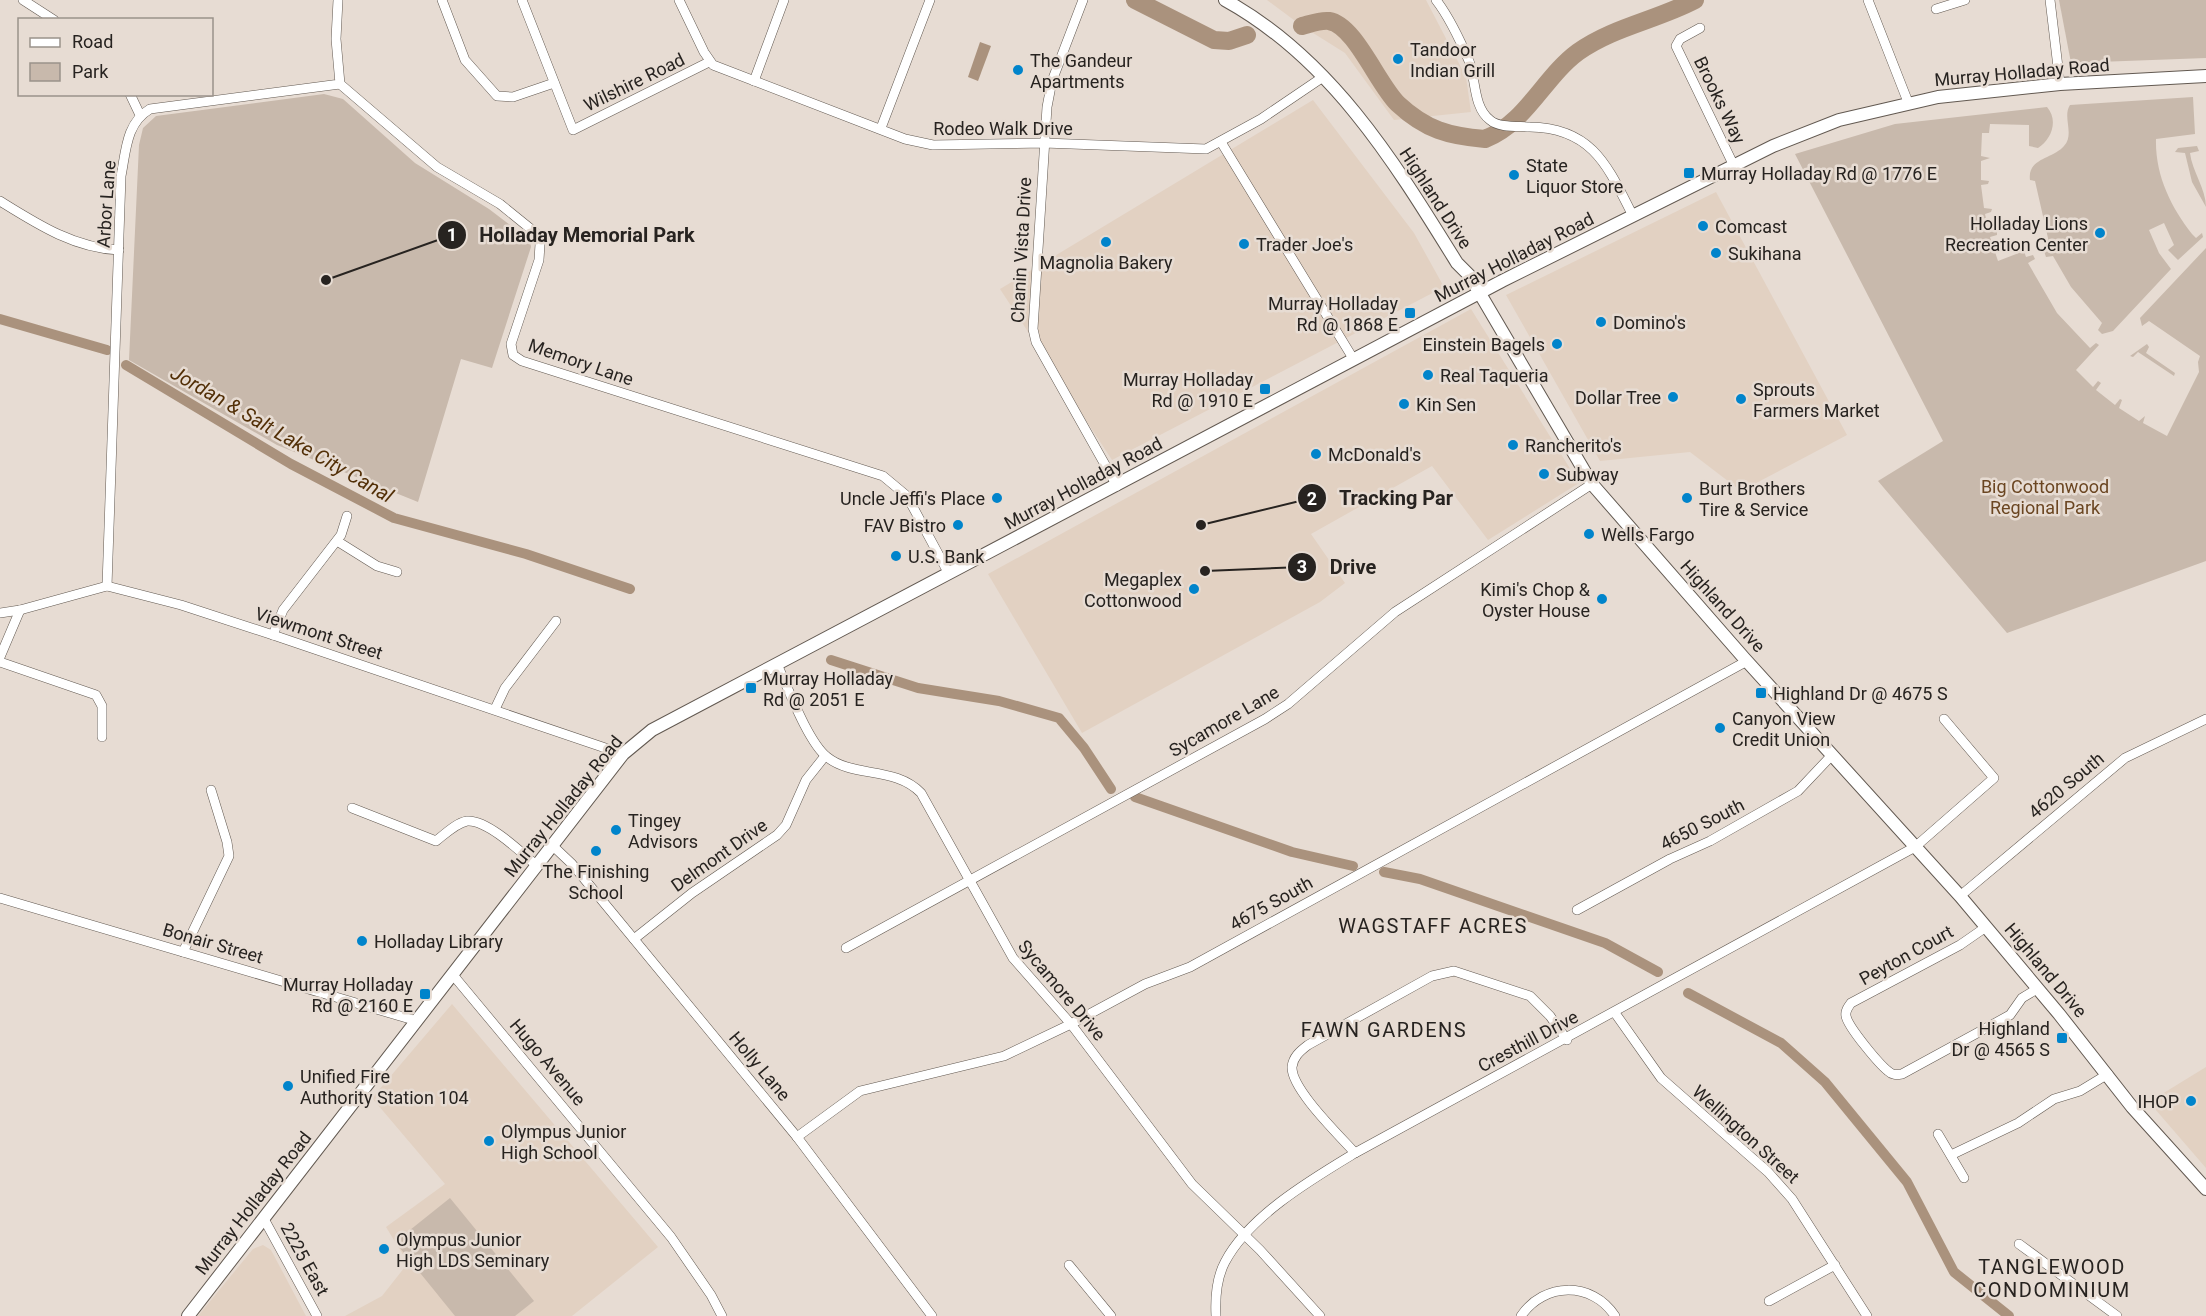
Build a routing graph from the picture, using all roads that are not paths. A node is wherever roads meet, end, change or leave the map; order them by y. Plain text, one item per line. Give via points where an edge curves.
1 (23, 0) edge
2 (338, 0) edge
3 (442, 0) edge
4 (522, 0) edge
5 (679, 0) edge
6 (784, 0) edge
7 (930, 0) edge
8 (1083, 0) edge
9 (1226, 0) edge
10 (1436, 0) edge
11 (1868, 0) edge
12 (1965, 0) edge
13 (2050, 0) edge
14 (1936, 9) dead end
15 (51, 18) edge
16 (1700, 28) dead end
17 (709, 62) junction
18 (2206, 76) edge
19 (1323, 77) junction
20 (754, 81) junction
21 (554, 82) junction
22 (339, 84) junction
23 (2060, 84) junction
24 (131, 96) edge
25 (1908, 102) junction
26 (140, 115) junction
27 (881, 128) junction
28 (1221, 142) junction
29 (1044, 143) junction
30 (1733, 164) junction
31 (0, 201) edge
32 (1632, 216) junction
33 (119, 250) junction
34 (1480, 294) junction
35 (1354, 360) junction
36 (1592, 484) junction
37 (1117, 486) junction
38 (347, 516) dead end
39 (337, 541) junction
40 (397, 572) dead end
41 (949, 574) junction
42 (108, 586) junction
43 (20, 610) junction
44 (0, 613) edge
45 (556, 621) dead end
46 (273, 635) junction
47 (0, 657) edge
48 (1747, 661) junction
49 (0, 662) edge
50 (777, 664) junction
51 (495, 709) junction
52 (1944, 719) dead end
53 (2206, 719) edge
54 (102, 737) dead end
55 (623, 754) junction
56 (1832, 755) junction
57 (825, 756) junction
58 (211, 790) dead end
59 (352, 808) dead end
60 (553, 846) junction
61 (1915, 847) junction
62 (537, 866) junction
63 (969, 882) junction
64 (1960, 896) junction
65 (0, 898) edge
66 (1577, 910) dead end
67 (1986, 927) junction
68 (634, 939) junction
69 (846, 948) dead end
70 (183, 952) junction
71 (453, 975) junction
72 (2037, 989) junction
73 (1615, 1013) junction
74 (417, 1021) junction
75 (1071, 1024) junction
76 (1567, 1040) junction
77 (2108, 1074) junction
78 (1938, 1134) dead end
79 (797, 1137) junction
80 (1355, 1153) junction
81 (1951, 1155) junction
82 (1964, 1178) dead end
83 (2206, 1189) edge
84 (264, 1219) junction
85 (1246, 1235) junction
86 (2019, 1244) dead end
87 (1068, 1265) dead end
88 (1835, 1265) junction
89 (1769, 1301) dead end
90 (188, 1316) edge
91 (317, 1316) edge
92 (722, 1316) edge
93 (932, 1316) edge
94 (1111, 1316) edge
95 (1216, 1316) edge
96 (1320, 1316) edge
97 (1521, 1316) edge
98 (1615, 1316) edge
99 (1867, 1316) edge
100 (2117, 1316) edge

1 - 15 street
2 - 22 street
3 - 21 street via 465,60 493,93 501,98 513,97
4 - 21 street
5 - 17 street
6 - 20 street
7 - 27 street
8 - 29 street, Chanin Vista Drive via 1052,81
9 - 19 main road, Highland Drive via 1279,35
10 - 32 street via 1470,63 1480,105 1488,119 1498,124 1558,130 1580,139 1608,168
11 - 25 street
12 - 14 street
13 - 23 street
16 - 30 street, Brooks Way via 1680,39 1676,46
17 - 20 street, Rodeo Walk Drive
17 - 21 street, Wilshire Road via 573,130
18 - 23 main road, Murray Holladay Road
19 - 28 street, Rodeo Walk Drive via 1302,94
19 - 34 main road, Highland Drive via 1380,143
20 - 27 street, Rodeo Walk Drive
22 - 26 street via 150,109
22 - 41 street, Memory Lane via 437,167 500,204 537,234 540,254 511,347 516,357 582,382 883,476 911,502
23 - 25 main road, Murray Holladay Road via 1972,91
24 - 26 street
25 - 30 main road, Murray Holladay Road via 1819,128
26 - 33 street, Arbor Lane via 129,134 121,176
27 - 29 street, Rodeo Walk Drive via 933,145
28 - 29 street, Rodeo Walk Drive via 1199,149
28 - 35 street
29 - 37 street, Chanin Vista Drive via 1033,329 1036,342
30 - 32 main road, Murray Holladay Road
31 - 33 street via 40,227 70,240
32 - 34 main road, Murray Holladay Road
33 - 42 street, Arbor Lane
34 - 35 main road, Murray Holladay Road
34 - 36 main road, Highland Drive
35 - 37 main road, Murray Holladay Road
36 - 48 main road, Highland Drive
36 - 63 street, Sycamore Lane via 1395,612 1288,704 1265,719
37 - 41 main road, Murray Holladay Road
38 - 39 street
39 - 40 street via 377,566
39 - 46 street via 283,609
41 - 50 main road, Murray Holladay Road
42 - 43 street, Viewmont Street
42 - 46 street, Viewmont Street
43 - 44 street, Viewmont Street
43 - 47 street
45 - 51 street via 505,688
46 - 51 street, Viewmont Street
48 - 56 main road, Highland Drive
48 - 75 street, 4675 South via 1190,967 1145,984
49 - 54 street via 94,693 101,702
50 - 55 main road, Murray Holladay Road via 652,730
50 - 57 street
51 - 55 street, Viewmont Street
52 - 61 street, Cresthill Drive via 1994,778
53 - 64 street, 4620 South via 2125,758
55 - 60 main road, Murray Holladay Road
56 - 61 main road, Highland Drive
56 - 66 street, 4650 South via 1798,791
57 - 63 street, Sycamore Drive via 840,764 898,778 917,789
57 - 68 street, Delmont Drive via 806,780 786,825 777,835 692,893
58 - 70 street via 229,856
59 - 62 street via 436,841 460,823 478,822
60 - 62 main road, Murray Holladay Road
60 - 68 street, Holly Lane
61 - 64 main road, Highland Drive
61 - 73 street, Cresthill Drive
62 - 71 main road, Murray Holladay Road
63 - 69 street, Sycamore Lane
63 - 75 street, Sycamore Drive via 1010,954
64 - 67 main road, Highland Drive
65 - 70 street, Bonair Street
67 - 72 main road, Highland Drive
67 - 72 street, Peyton Court via 1851,1003 1846,1014 1850,1025 1884,1068 1898,1075 2004,1018 2022,998
68 - 79 street, Holly Lane
70 - 74 street, Bonair Street
71 - 74 main road, Murray Holladay Road
71 - 92 street, Hugo Avenue via 671,1237
72 - 77 main road, Highland Drive
73 - 76 street, Cresthill Drive
73 - 88 street, Wellington Street via 1661,1078 1751,1157 1792,1199
74 - 84 main road, Murray Holladay Road
75 - 79 street, 4675 South via 999,1058 860,1091
75 - 85 street, Sycamore Drive via 1186,1177
76 - 80 street, Cresthill Drive
76 - 80 street via 1539,1003 1521,992 1454,971 1431,976 1308,1045 1294,1059 1297,1086
77 - 81 street
77 - 83 main road, Highland Drive via 2132,1107
78 - 81 street
79 - 93 street, Holly Lane
80 - 85 street, Cresthill Drive via 1297,1189
81 - 82 street
84 - 90 main road, Murray Holladay Road
84 - 91 street, 2225 East
85 - 95 street, Cresthill Drive via 1222,1268
85 - 96 street, Sycamore Drive
86 - 100 street
87 - 94 street
88 - 89 street
88 - 99 street, Wellington Street
97 - 98 street via 1532,1303 1558,1290 1578,1290 1604,1302

